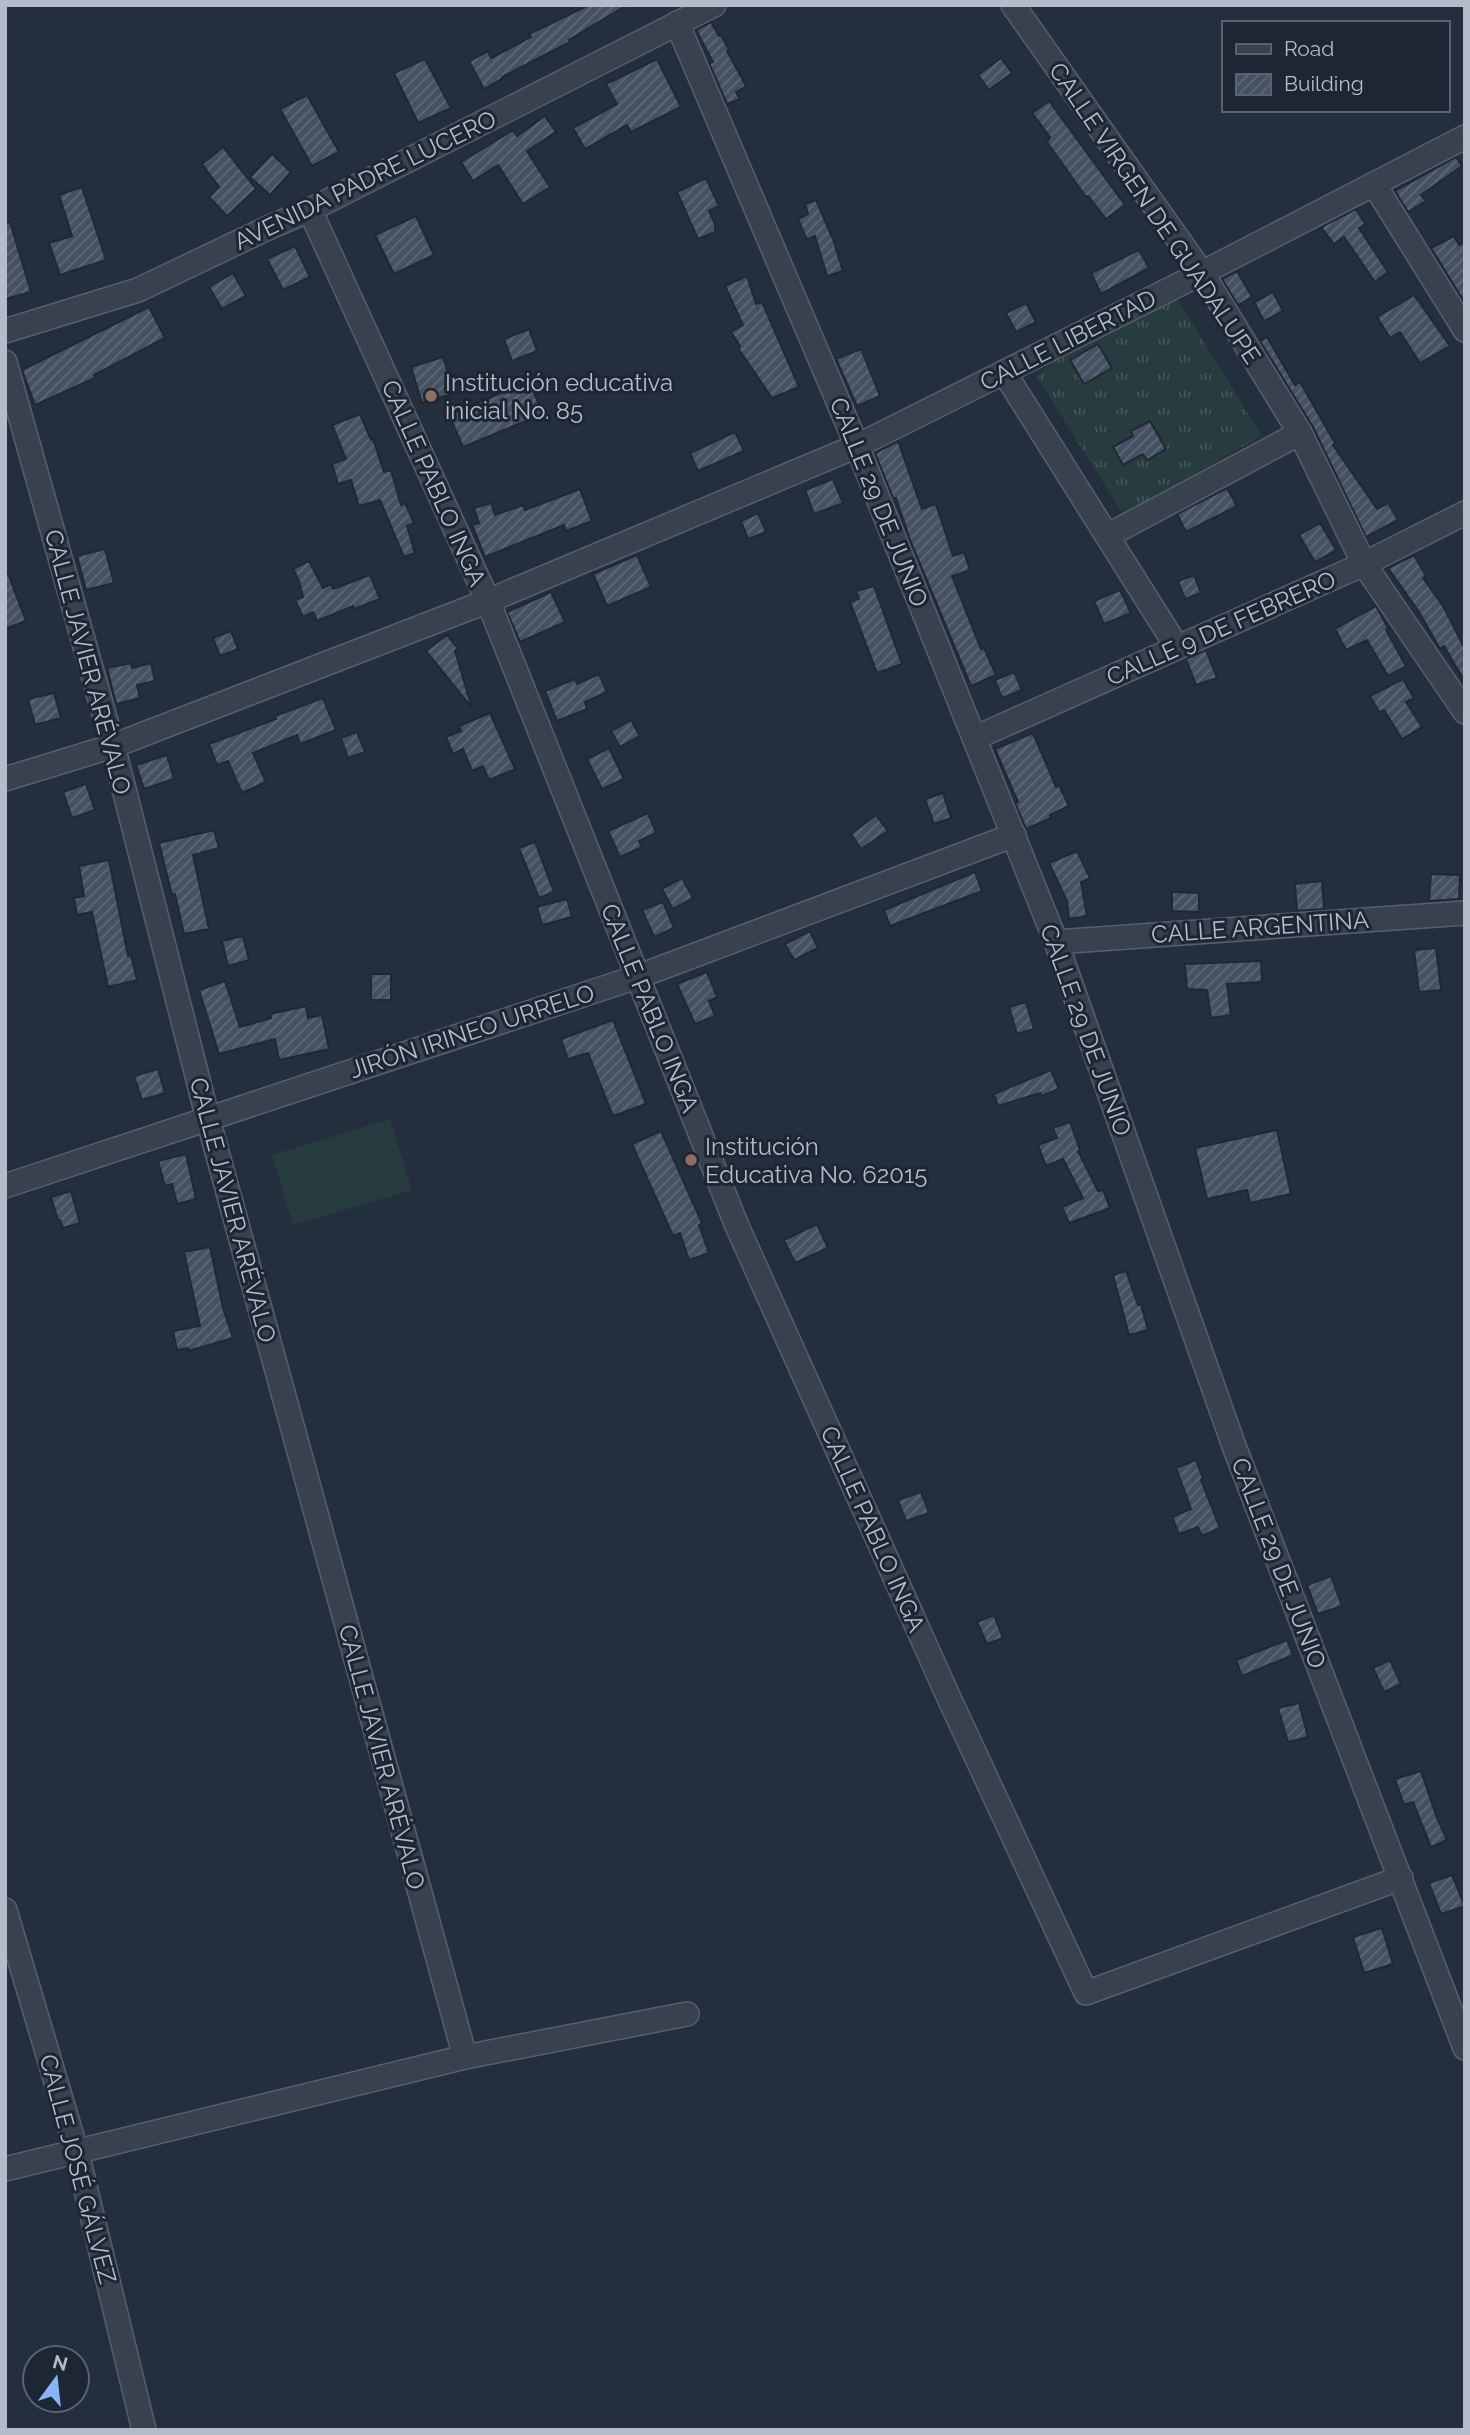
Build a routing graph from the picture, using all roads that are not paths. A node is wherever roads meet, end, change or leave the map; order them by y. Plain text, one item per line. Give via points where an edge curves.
1 (714, 5) edge
2 (1013, 5) edge
3 (677, 23) junction
4 (1465, 138) edge
5 (1374, 184) junction
6 (310, 210) junction
7 (1202, 273) junction
8 (1465, 330) edge
9 (5, 331) edge
10 (5, 362) edge
11 (1004, 372) junction
12 (1300, 433) junction
13 (857, 446) junction
14 (1465, 513) edge
15 (1107, 536) junction
16 (1364, 564) junction
17 (488, 601) junction
18 (1177, 647) junction
19 (1465, 712) edge
20 (975, 738) junction
21 (113, 746) junction
22 (5, 779) edge
23 (1014, 835) junction
24 (1465, 913) edge
25 (1056, 942) junction
26 (637, 976) junction
27 (208, 1119) junction
28 (5, 1186) edge
29 (1401, 1878) junction
30 (5, 1910) edge
31 (687, 2014) dead end
32 (1465, 2048) edge
33 (465, 2057) junction
34 (77, 2153) junction
35 (5, 2169) edge
36 (144, 2430) edge

1 - 3 street, AVENIDA PADRE LUCERO
2 - 7 street, CALLE VIRGEN DE GUADALUPE
3 - 6 street, AVENIDA PADRE LUCERO
3 - 13 street, CALLE 29 DE JUNIO
4 - 5 street, CALLE LIBERTAD
5 - 7 street, CALLE LIBERTAD
5 - 8 street
6 - 9 street, AVENIDA PADRE LUCERO via 138,290
6 - 17 street, CALLE PABLO INGA
7 - 11 street, CALLE LIBERTAD
7 - 12 street, CALLE VIRGEN DE GUADALUPE
10 - 21 street, CALLE JAVIER ARÉVALO
11 - 13 street, CALLE LIBERTAD
11 - 15 street
12 - 15 street
12 - 16 street, CALLE VIRGEN DE GUADALUPE
13 - 17 street, CALLE LIBERTAD
13 - 20 street, CALLE 29 DE JUNIO
14 - 16 street, CALLE 9 DE FEBRERO
15 - 18 street
16 - 18 street, CALLE 9 DE FEBRERO
16 - 19 street, CALLE VIRGEN DE GUADALUPE
17 - 21 street, CALLE LIBERTAD
17 - 26 street, CALLE PABLO INGA
18 - 20 street, CALLE 9 DE FEBRERO
20 - 23 street, CALLE 29 DE JUNIO
21 - 22 street, CALLE LIBERTAD
21 - 27 street, CALLE JAVIER ARÉVALO
23 - 25 street, CALLE 29 DE JUNIO
23 - 26 street, JIRÓN IRINEO URRELO
24 - 25 street, CALLE ARGENTINA
25 - 29 street, CALLE 29 DE JUNIO via 1234,1446
26 - 27 street, JIRÓN IRINEO URRELO
26 - 29 street, CALLE PABLO INGA via 743,1239 1086,1993
27 - 28 street, JIRÓN IRINEO URRELO
27 - 33 street, CALLE JAVIER ARÉVALO
29 - 32 street, CALLE 29 DE JUNIO
30 - 34 street, CALLE JOSÉ GÁLVEZ
31 - 33 street
33 - 34 street
34 - 35 street
34 - 36 street, CALLE JOSÉ GÁLVEZ

